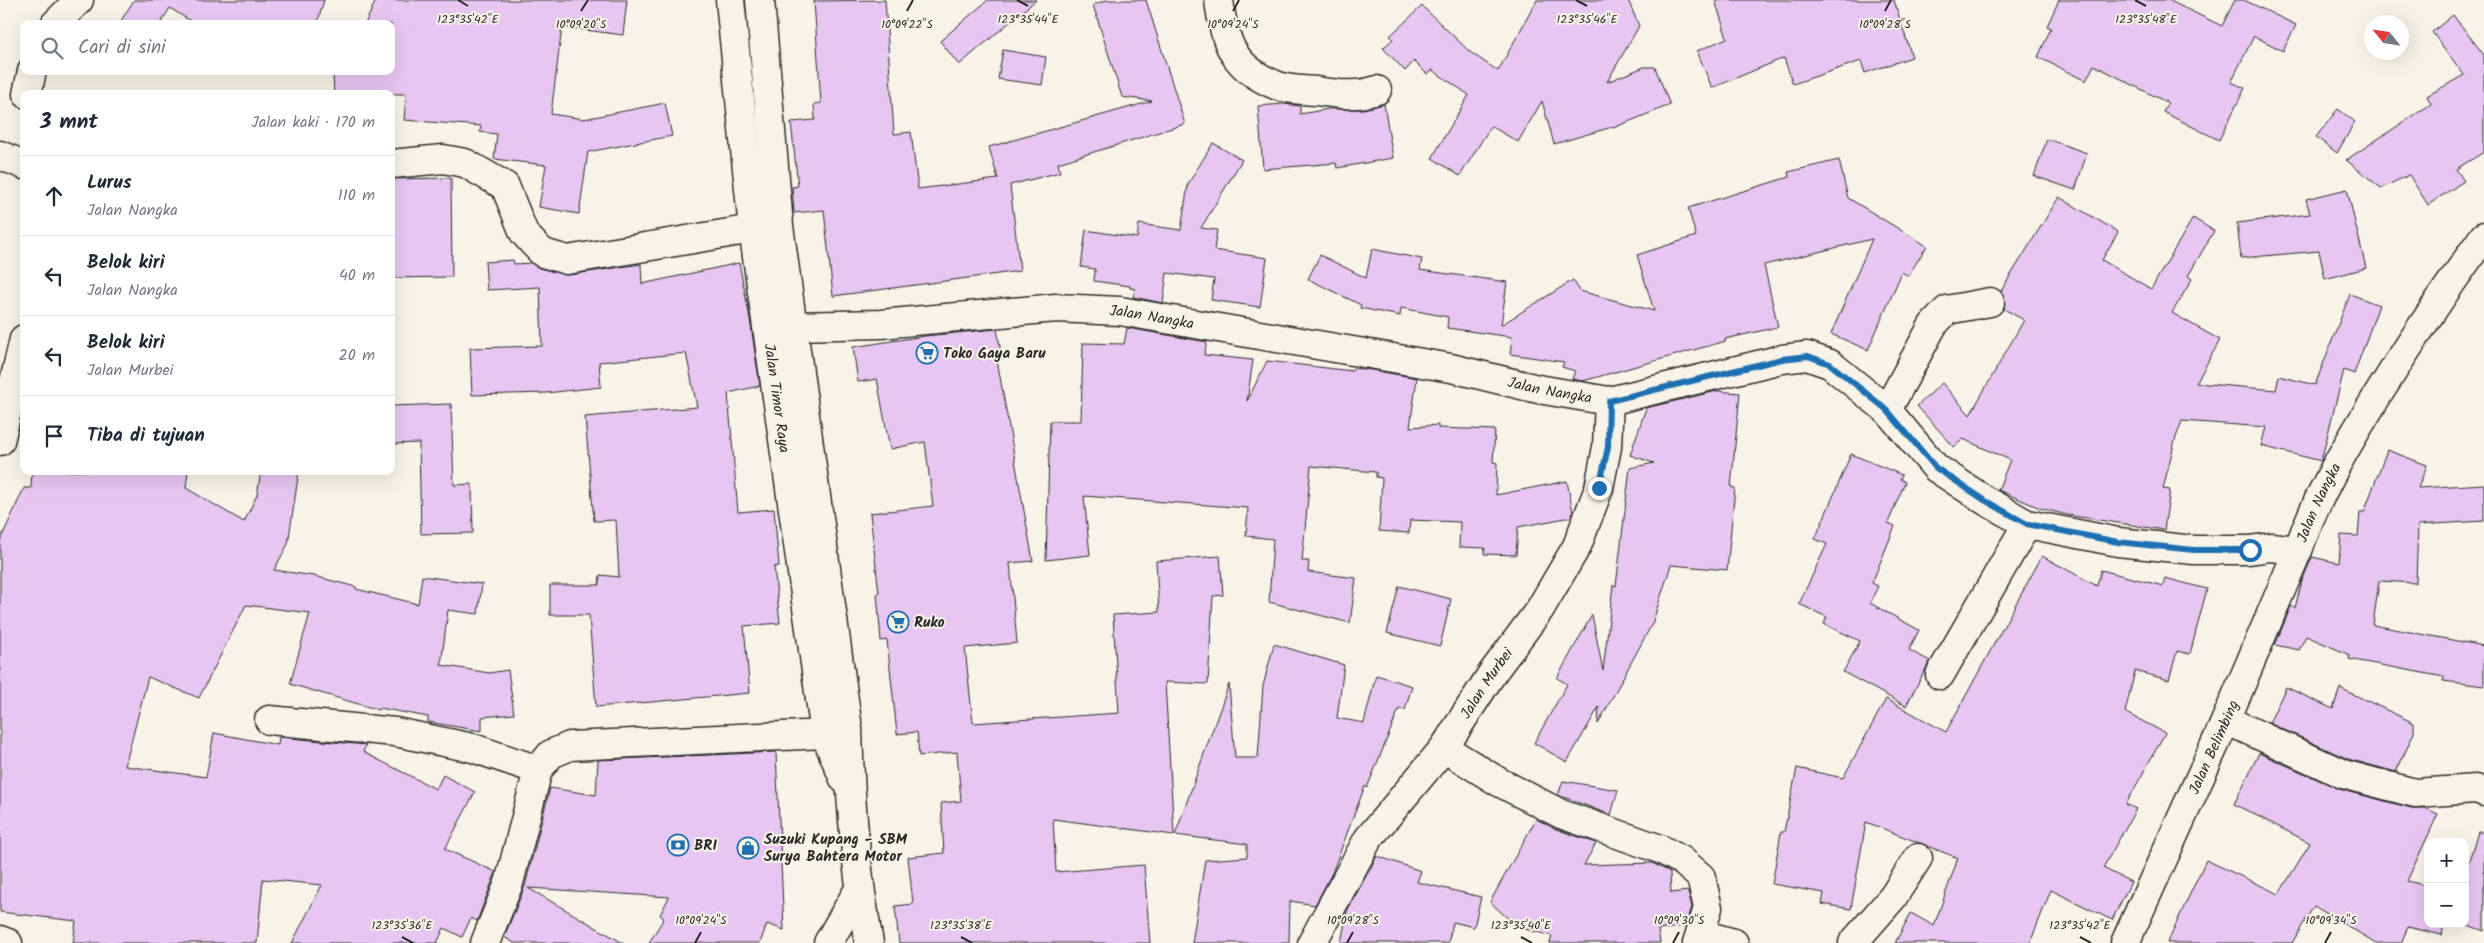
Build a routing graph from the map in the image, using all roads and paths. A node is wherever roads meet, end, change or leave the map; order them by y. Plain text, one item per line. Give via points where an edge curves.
1 (79, 0) edge
2 (730, 0) edge
3 (760, 0) edge
4 (1219, 0) edge
5 (59, 20) edge
6 (31, 75) edge
7 (28, 90) edge
8 (1376, 90) dead end
9 (0, 155) edge
10 (20, 163) edge
11 (395, 164) edge
12 (753, 229) junction
13 (2484, 236) edge
14 (1990, 302) dead end
15 (793, 326) junction
16 (15, 342) edge
17 (1609, 401) junction
18 (1887, 410) junction
19 (0, 440) edge
20 (2027, 524) junction
21 (2298, 550) junction
22 (1940, 675) dead end
23 (269, 720) dead end
24 (2226, 720) junction
25 (825, 734) junction
26 (1444, 748) junction
27 (538, 770) junction
28 (850, 792) junction
29 (2484, 792) edge
30 (1918, 858) dead end
31 (859, 889) junction
32 (1699, 938) edge
33 (0, 940) edge
34 (8, 943) edge
35 (485, 943) edge
36 (828, 943) edge
37 (869, 943) edge
38 (1312, 943) edge
39 (1734, 943) edge
40 (1853, 943) edge
41 (2124, 943) edge

1 - 5 main road
2 - 12 main road, Jalan Timor Raya
3 - 15 main road, Jalan Timor Raya via 779,226
4 - 8 main road via 1222,28 1230,49 1240,63 1256,75 1279,86 1348,95
6 - 7 main road
9 - 10 main road
11 - 12 main road via 443,159 465,163 505,186 524,233 533,244 543,253 567,260
12 - 25 main road, Jalan Timor Raya
13 - 21 main road, Jalan Nangka via 2422,323 2335,466 2312,509
14 - 18 main road via 1947,310 1933,325
15 - 17 main road, Jalan Nangka via 881,324 1056,308 1120,311 1451,368 1538,389
15 - 28 main road, Jalan Timor Raya via 848,729
16 - 19 main road
17 - 18 main road, Jalan Nangka via 1782,359 1808,356 1830,364
17 - 26 main road, Jalan Murbei via 1608,447 1599,488 1577,546 1540,609 1493,672
18 - 20 main road, Jalan Nangka via 1936,468
20 - 21 main road, Jalan Nangka via 2118,542 2194,550 2271,547
20 - 22 main road
21 - 24 main road, Jalan Belimbing
23 - 27 main road via 395,732 473,748
24 - 29 main road via 2343,774 2416,793 2476,789
24 - 41 main road, Jalan Belimbing
25 - 27 main road via 570,746 550,754
25 - 28 main road, Jalan Timor Raya
26 - 32 main road via 1499,782 1561,814 1660,849 1680,860 1701,877 1708,908
26 - 38 main road, Jalan Murbei via 1368,839
27 - 35 main road via 509,883
28 - 31 main road, Jalan Timor Raya
30 - 40 main road via 1893,897
31 - 36 main road
31 - 37 main road, Jalan Timor Raya
32 - 39 main road
33 - 34 main road

